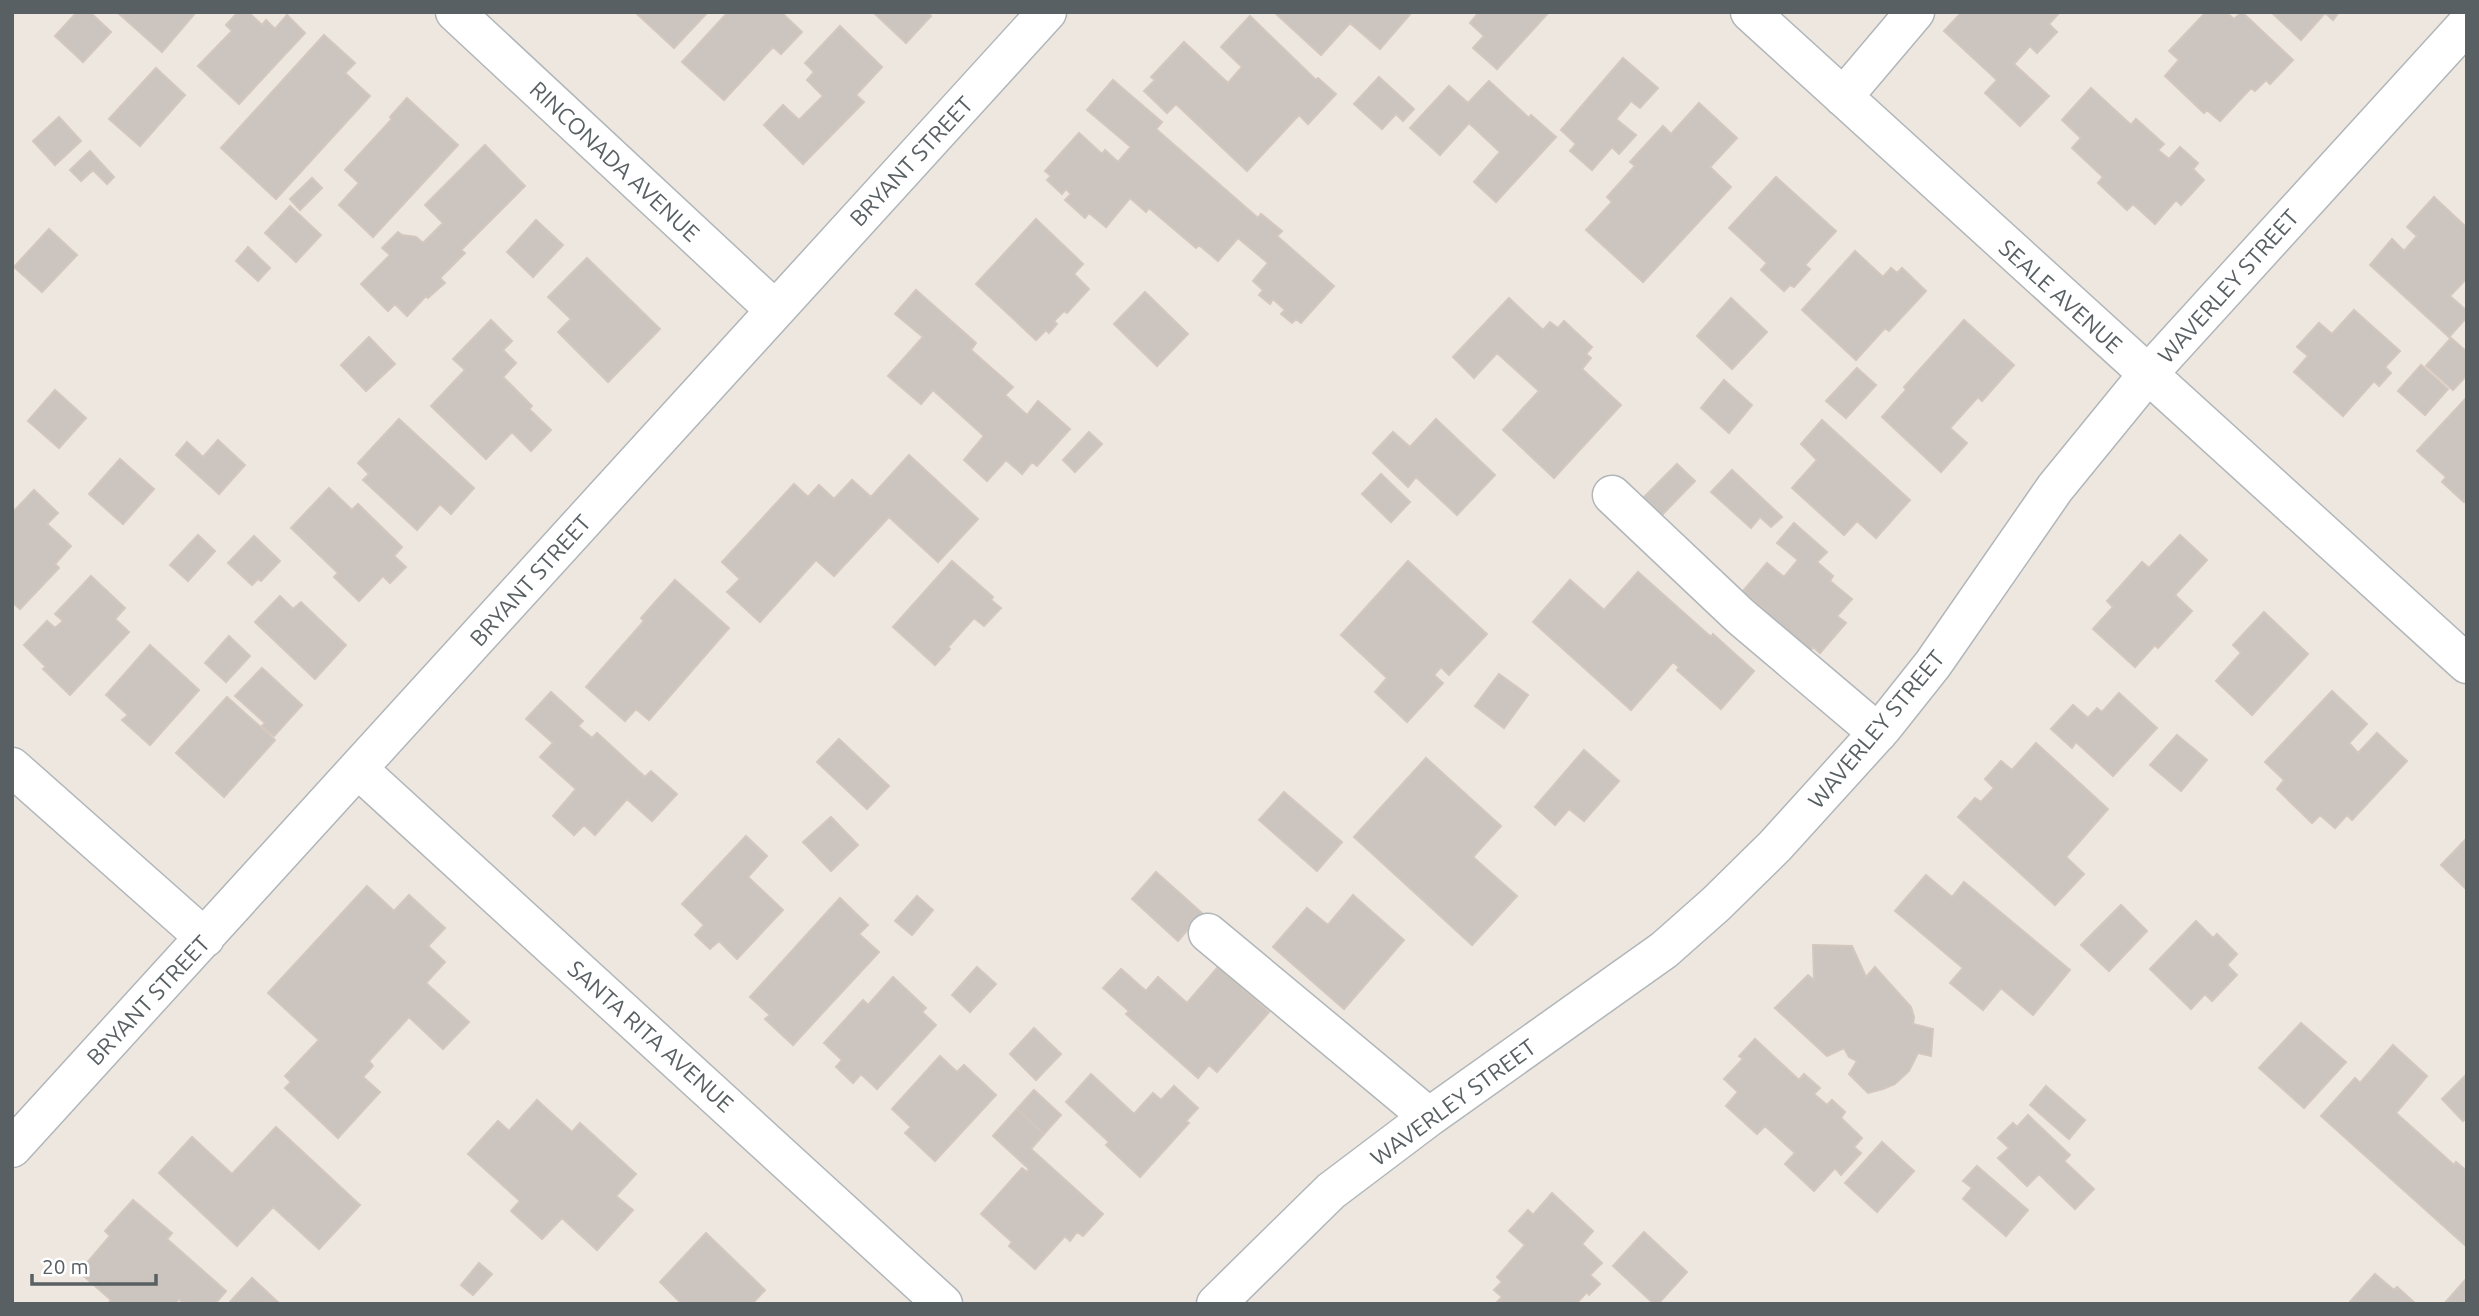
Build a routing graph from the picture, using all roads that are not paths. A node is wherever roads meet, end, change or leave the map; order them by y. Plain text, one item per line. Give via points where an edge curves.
1 (455, 12) edge
2 (1047, 12) edge
3 (1750, 12) edge
4 (1915, 12) edge
5 (2467, 24) edge
6 (1843, 97) junction
7 (775, 310) junction
8 (2147, 374) junction
9 (1612, 495) dead end
10 (2467, 664) edge
11 (1878, 733) junction
12 (12, 767) edge
13 (358, 769) junction
14 (1208, 933) dead end
15 (205, 938) junction
16 (1429, 1117) junction
17 (12, 1148) edge
18 (943, 1304) edge
19 (1216, 1304) edge

1 - 7 street, RINCONADA AVENUE
2 - 7 street, BRYANT STREET
3 - 6 street, SEALE AVENUE
4 - 6 street
5 - 8 street, WAVERLEY STREET
6 - 8 street, SEALE AVENUE
7 - 13 street, BRYANT STREET
8 - 10 street, SEALE AVENUE
8 - 11 street, WAVERLEY STREET via 2055,488 1933,664
9 - 11 street via 1741,616
11 - 16 street, WAVERLEY STREET via 1775,846 1670,945
12 - 15 street
13 - 15 street, BRYANT STREET
13 - 18 street, SANTA RITA AVENUE
14 - 16 street
15 - 17 street, BRYANT STREET
16 - 19 street, WAVERLEY STREET via 1331,1191

